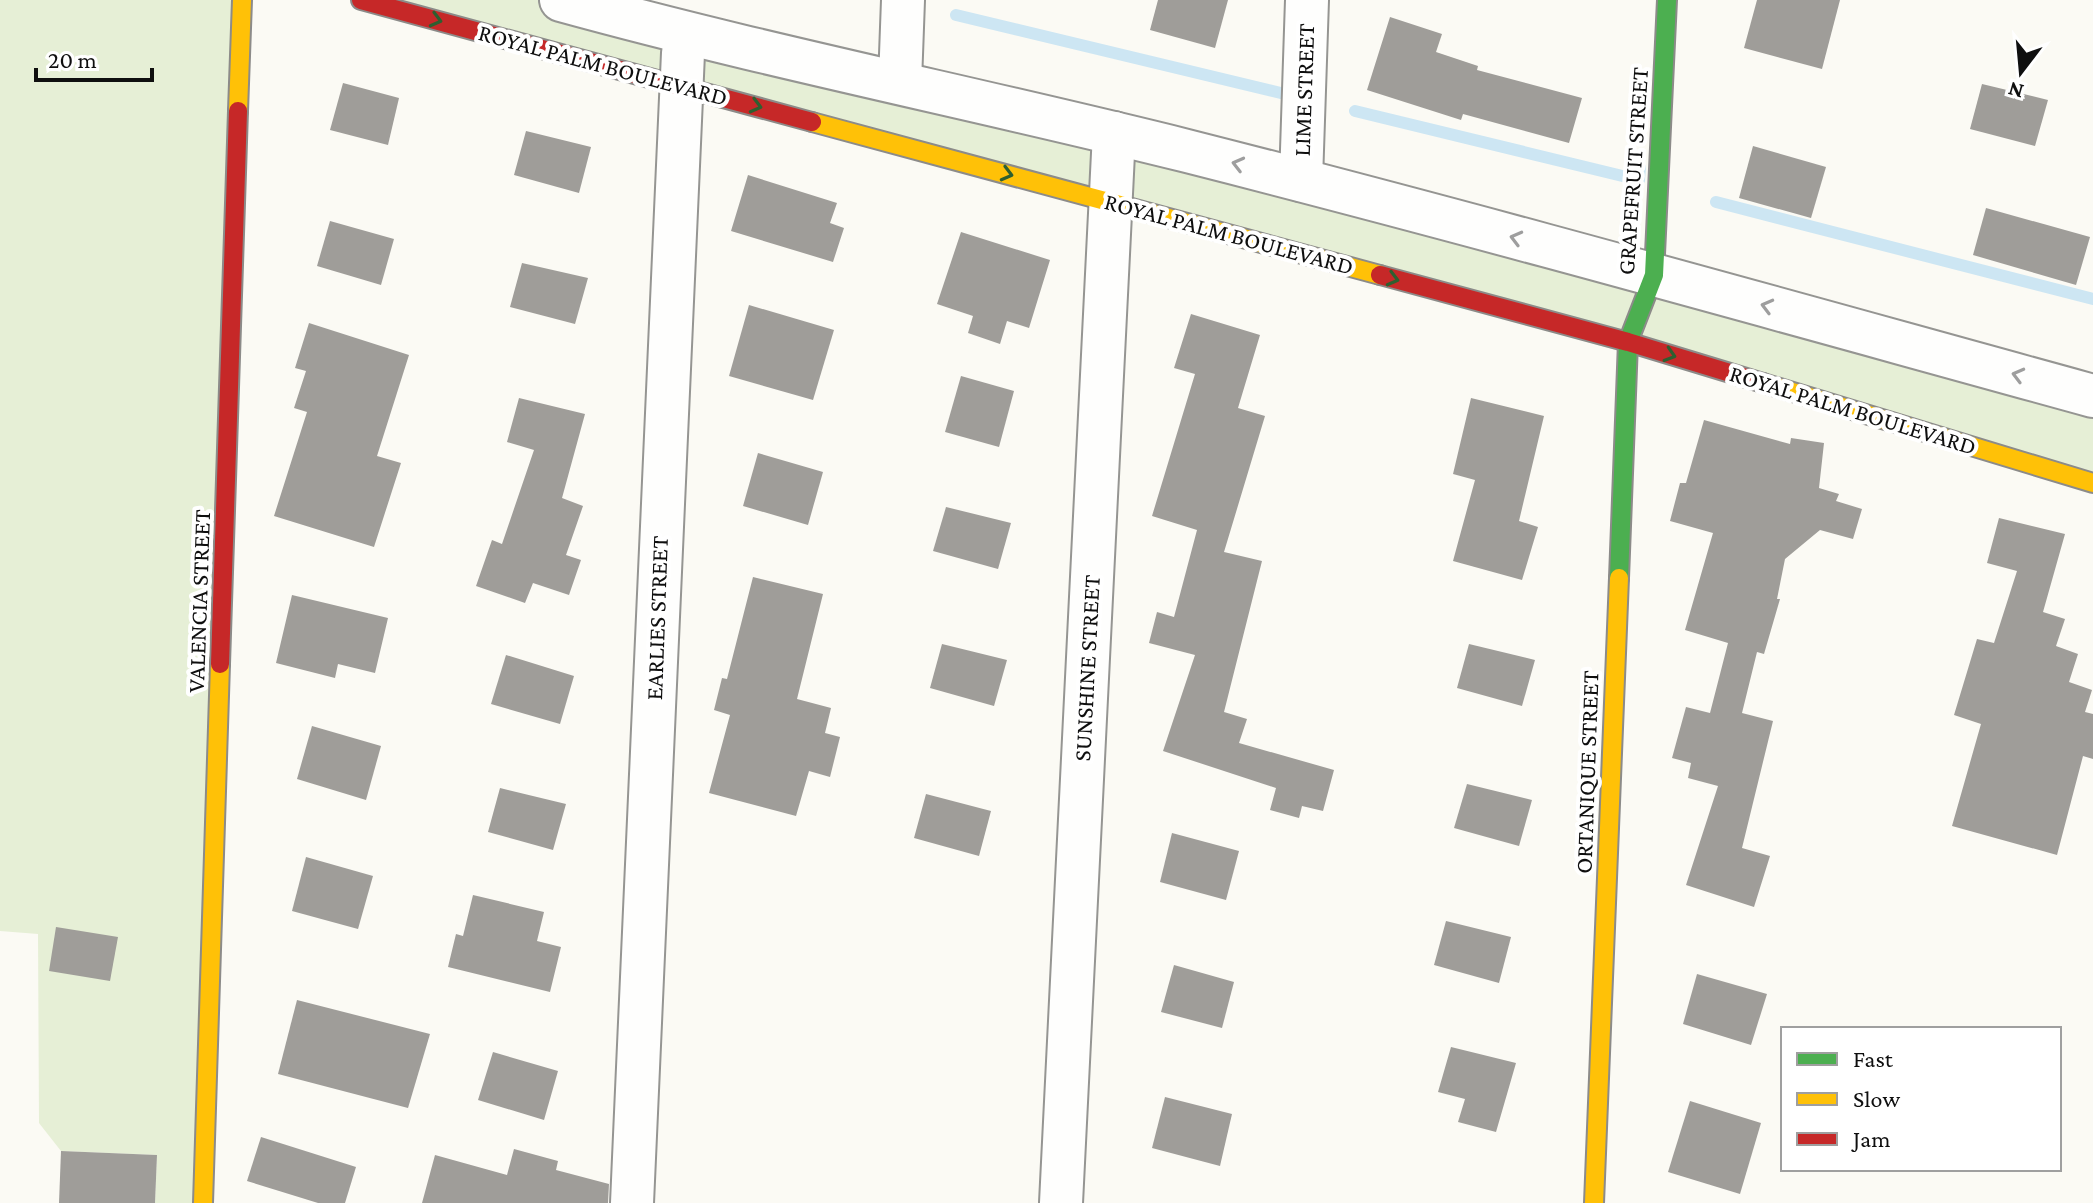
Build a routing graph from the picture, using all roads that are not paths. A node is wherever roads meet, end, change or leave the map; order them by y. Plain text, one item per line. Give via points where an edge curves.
1 (242, 0) edge
2 (361, 0) edge
3 (561, 0) edge
4 (903, 0) edge
5 (1307, 0) edge
6 (1667, 0) edge
7 (684, 34) junction
8 (900, 82) junction
9 (680, 86) junction
10 (1114, 133) junction
11 (1301, 180) junction
12 (1111, 202) junction
13 (1654, 275) junction
14 (1628, 342) junction
15 (2093, 396) edge
16 (2093, 483) edge
17 (203, 1203) edge
18 (632, 1203) edge
19 (1061, 1203) edge
20 (1594, 1203) edge

1 - 17 street, VALENCIA STREET
2 -> 9 street, ROYAL PALM BOULEVARD
3 - 7 street
4 - 8 street
5 - 11 street, LIME STREET
6 - 13 street, GRAPEFRUIT STREET
7 - 8 street
7 - 9 street, EARLIES STREET
8 - 10 street
9 -> 12 street, ROYAL PALM BOULEVARD
9 - 18 street, EARLIES STREET
11 -> 10 street
10 - 12 street, SUNSHINE STREET
13 -> 11 street
12 -> 14 street, ROYAL PALM BOULEVARD
12 - 19 street, SUNSHINE STREET
13 - 14 street, GRAPEFRUIT STREET
15 -> 13 street
14 -> 16 street, ROYAL PALM BOULEVARD
14 - 20 street, ORTANIQUE STREET

